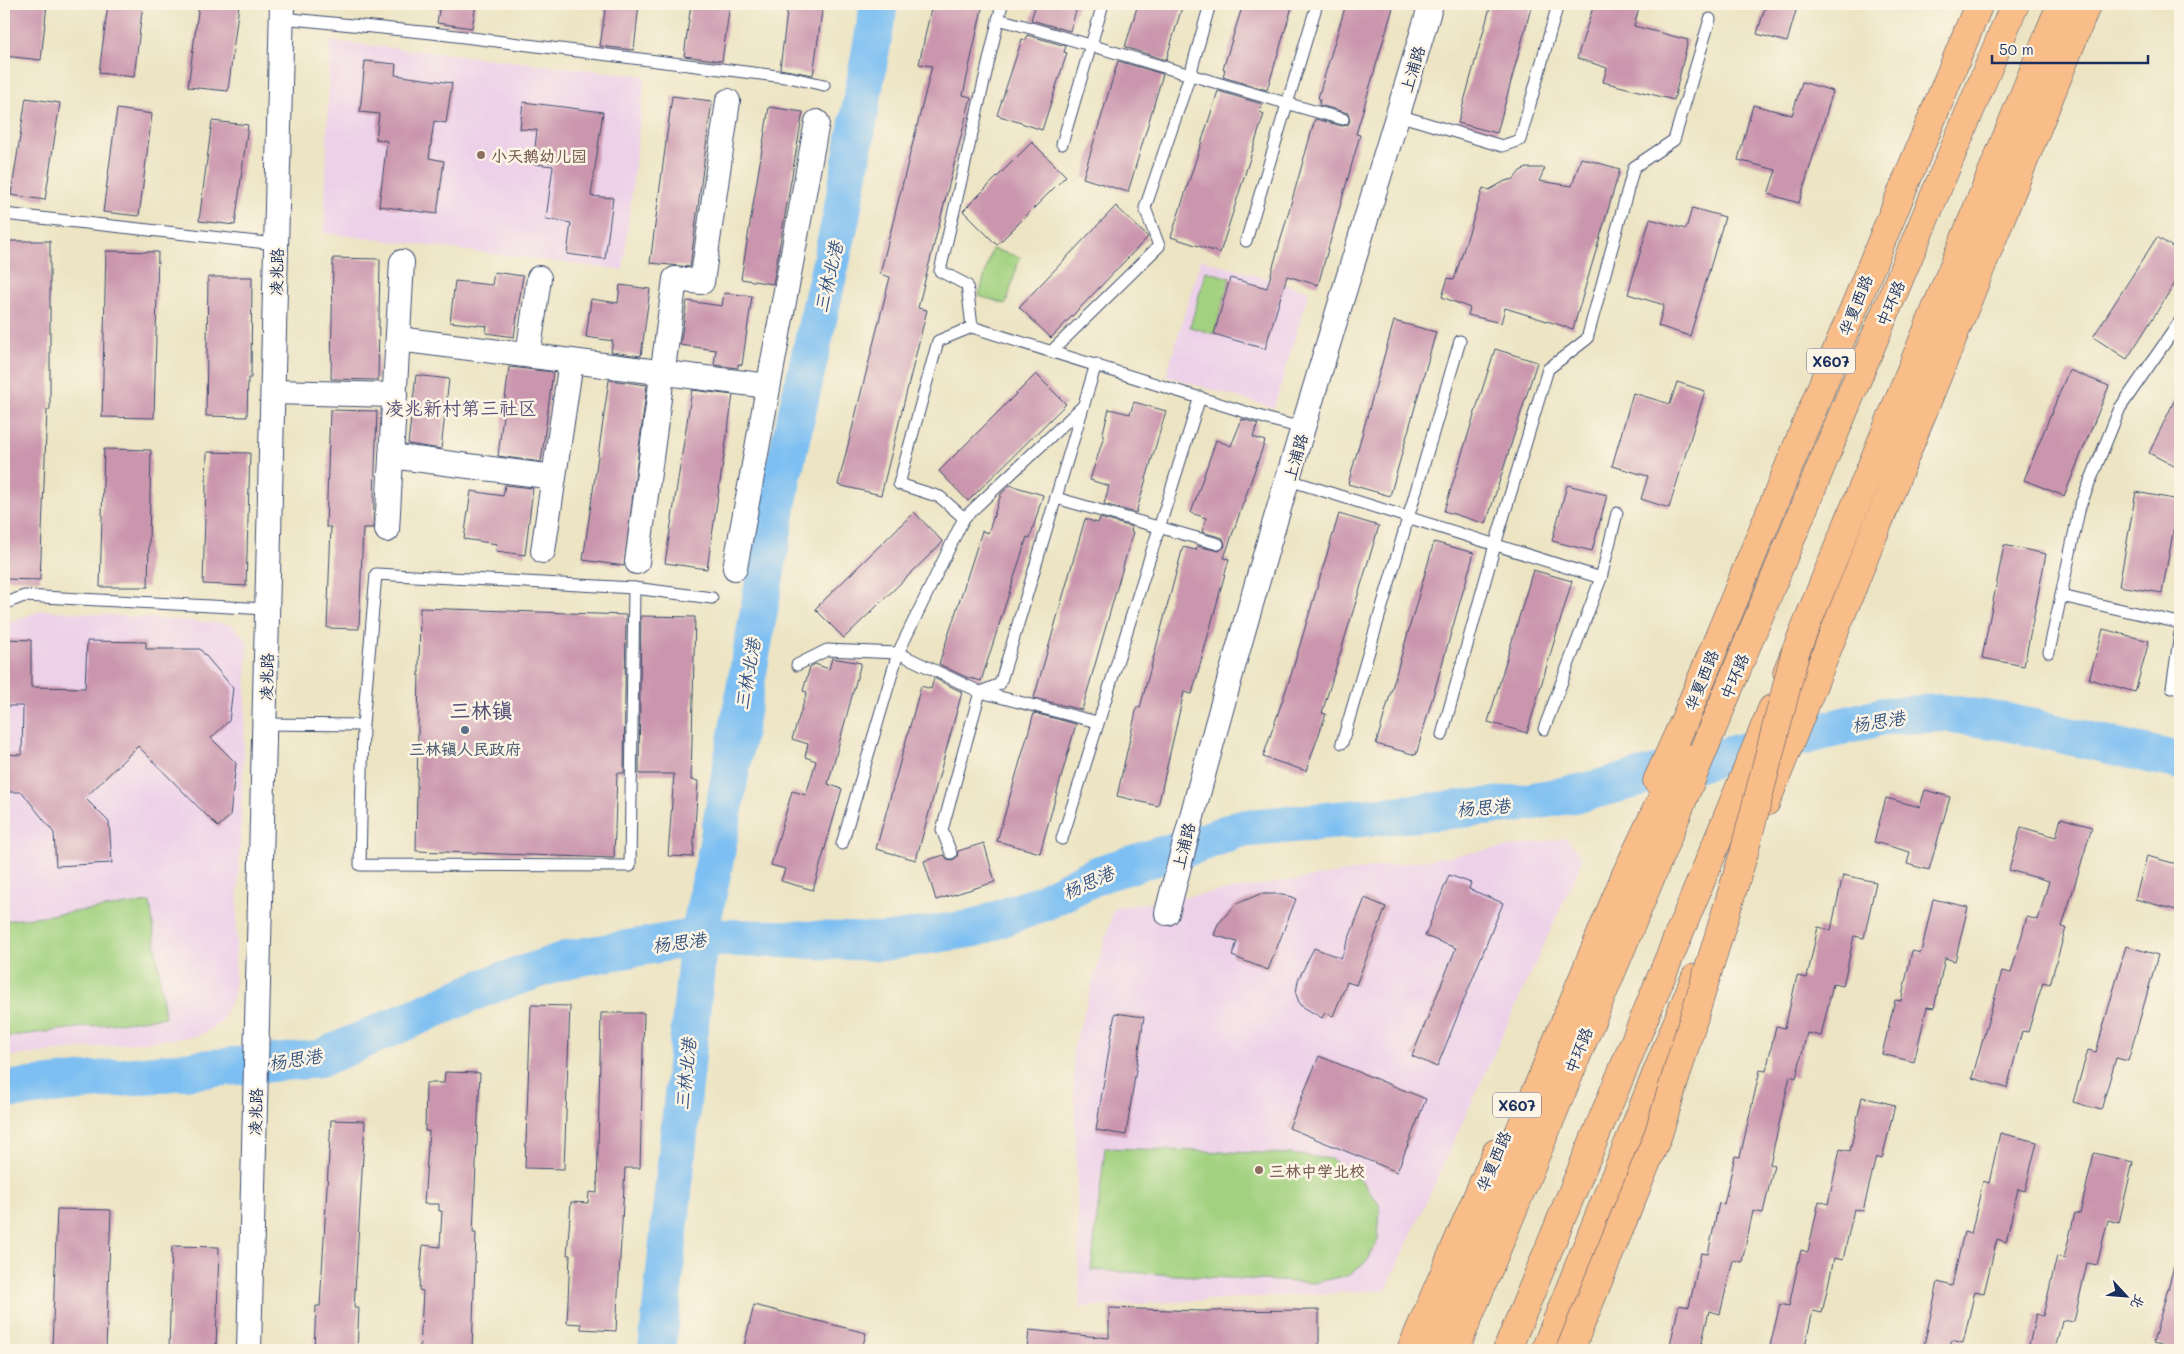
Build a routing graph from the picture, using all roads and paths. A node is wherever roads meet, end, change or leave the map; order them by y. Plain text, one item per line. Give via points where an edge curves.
1 (1002, 4) edge
2 (1103, 4) edge
3 (1210, 4) edge
4 (1317, 4) edge
5 (1431, 4) edge
6 (1558, 4) edge
7 (1979, 4) edge
8 (2015, 4) edge
9 (2061, 4) edge
10 (2087, 4) edge
11 (282, 11) edge
12 (998, 19) junction
13 (1710, 20) dead end
14 (1090, 43) junction
15 (1190, 75) junction
16 (824, 85) dead end
17 (728, 101) dead end
18 (1288, 104) junction
19 (1398, 115) junction
20 (1343, 119) dead end
21 (817, 122) dead end
22 (1062, 144) dead end
23 (4, 214) edge
24 (1246, 241) dead end
25 (276, 244) junction
26 (402, 262) dead end
27 (540, 278) dead end
28 (2180, 321) edge
29 (972, 326) junction
30 (398, 339) junction
31 (1460, 342) dead end
32 (1052, 351) junction
33 (528, 355) junction
34 (571, 361) junction
35 (1096, 364) junction
36 (662, 372) junction
37 (768, 386) junction
38 (273, 392) junction
39 (395, 395) junction
40 (1200, 397) junction
41 (1084, 405) junction
42 (1846, 406) junction
43 (1304, 428) junction
44 (391, 456) junction
45 (554, 478) junction
46 (1288, 480) junction
47 (1056, 498) junction
48 (1617, 513) dead end
49 (964, 518) junction
50 (1410, 518) junction
51 (1159, 527) junction
52 (387, 530) dead end
53 (1218, 544) dead end
54 (1495, 545) junction
55 (543, 551) dead end
56 (638, 562) dead end
57 (735, 568) dead end
58 (1601, 578) junction
59 (634, 588) junction
60 (2061, 596) junction
61 (712, 598) dead end
62 (4, 604) edge
63 (267, 609) junction
64 (2180, 623) edge
65 (2180, 633) edge
66 (1796, 650) junction
67 (2049, 652) dead end
68 (898, 653) junction
69 (797, 665) dead end
70 (2172, 688) dead end
71 (980, 692) junction
72 (1098, 722) junction
73 (264, 724) junction
74 (362, 725) junction
75 (1544, 729) dead end
76 (1442, 734) dead end
77 (1342, 743) dead end
78 (1062, 839) dead end
79 (842, 844) dead end
80 (951, 853) dead end
81 (1730, 890) junction
82 (1167, 913) dead end
83 (249, 1350) edge
84 (1411, 1350) edge
85 (1429, 1350) edge
86 (1455, 1350) edge
87 (1507, 1350) edge
88 (1545, 1350) edge
89 (1571, 1350) edge

1 - 12 lane
2 - 14 lane
3 - 15 lane
4 - 18 lane
5 - 19 street, 上浦路
6 - 19 lane via 1520,140 1502,146
7 - 84 main road, 华夏西路 / X607 via 1685,719
8 - 42 main road, 中环路
9 - 66 main road
10 - 81 main road
11 - 16 lane via 793,78
11 - 25 street, 凌兆路
12 - 14 lane
12 - 29 lane via 940,271 967,285
13 - 54 lane via 1674,140 1634,167 1587,339 1548,369
14 - 15 lane
14 - 22 lane
15 - 18 lane
15 - 32 lane via 1145,208 1159,246
17 - 36 street via 702,282 675,279
18 - 20 lane
18 - 24 lane
19 - 43 street, 上浦路
21 - 37 street
23 - 25 lane
25 - 38 street, 凌兆路
26 - 30 street
27 - 33 street
28 - 60 lane via 2120,408 2080,506
29 - 32 lane
29 - 49 lane via 938,340 898,484 940,496
30 - 33 street
30 - 39 street
31 - 50 lane
32 - 35 lane
33 - 34 street
34 - 36 street
34 - 45 street
35 - 40 lane
35 - 41 lane
36 - 37 street
36 - 56 street
37 - 57 street
38 - 39 street
38 - 63 street, 凌兆路
39 - 44 street
40 - 43 lane
40 - 51 lane
41 - 47 lane
41 - 49 lane
42 - 85 main road via 1625,876
42 - 86 main road, 中环路
43 - 46 street, 上浦路
44 - 45 street
44 - 52 street
45 - 55 street
46 - 50 lane
46 - 82 street, 上浦路 via 1188,824
47 - 51 lane
47 - 71 lane via 1000,684
48 - 58 lane
49 - 68 lane
50 - 54 lane
50 - 77 lane
51 - 53 lane
51 - 72 lane
54 - 58 lane
54 - 76 lane
58 - 75 lane
59 - 61 lane
59 - 74 lane via 376,574
59 - 74 lane via 630,866 360,866
60 - 64 lane
60 - 67 lane
62 - 63 lane via 24,596
63 - 73 street, 凌兆路
65 - 70 lane
66 - 87 main road, bridge
66 - 89 main road, bridge via 1744,853 1658,1134
68 - 69 lane via 828,650
68 - 71 lane
68 - 79 lane
71 - 72 lane
71 - 80 lane via 942,830
72 - 78 lane
73 - 74 lane
73 - 83 street, 凌兆路
81 - 88 main road
81 - 89 main road via 1724,958

